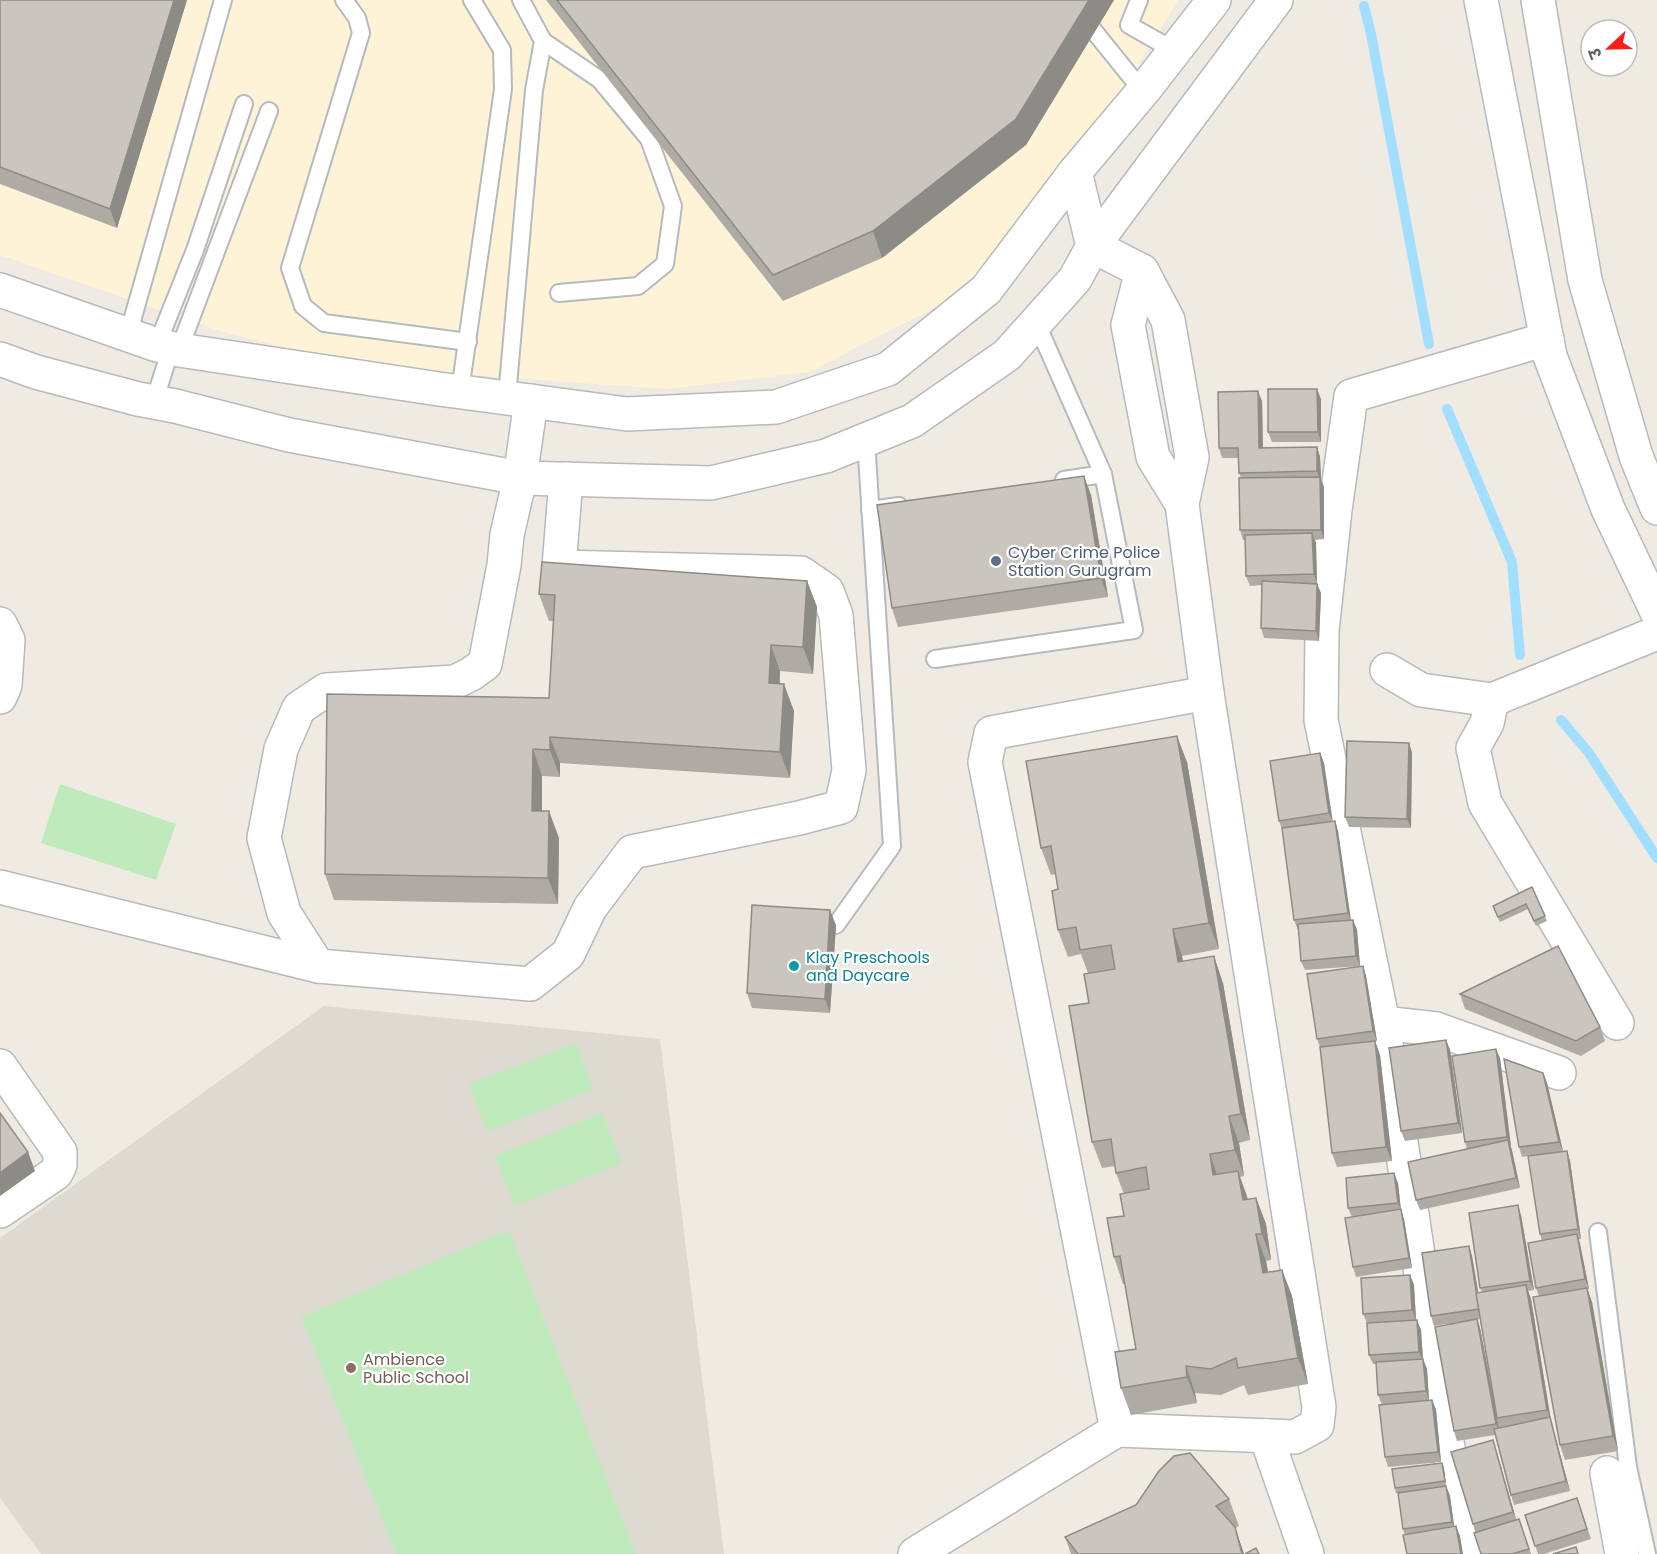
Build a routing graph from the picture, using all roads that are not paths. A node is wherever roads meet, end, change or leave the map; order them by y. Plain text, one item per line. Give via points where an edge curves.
1 (223, 0) edge
2 (344, 0) edge
3 (472, 0) edge
4 (521, 0) edge
5 (1070, 0) edge
6 (1139, 0) edge
7 (1214, 0) edge
8 (1276, 0) edge
9 (1459, 0) edge
10 (1481, 0) edge
11 (1538, 0) edge
12 (543, 41) junction
13 (1175, 51) junction
14 (1495, 70) junction
15 (1144, 90) junction
16 (244, 104) dead end
17 (269, 111) dead end
18 (1075, 172) junction
19 (1093, 246) junction
20 (0, 290) edge
21 (559, 293) dead end
22 (1036, 322) junction
23 (1547, 339) junction
24 (468, 342) junction
25 (159, 345) junction
26 (0, 359) edge
27 (460, 391) junction
28 (519, 399) junction
29 (154, 402) junction
30 (866, 440) junction
31 (1103, 474) junction
32 (520, 478) junction
33 (566, 479) junction
34 (1044, 483) edge
35 (914, 504) edge
36 (1657, 508) edge
37 (870, 510) junction
38 (1657, 612) edge
39 (0, 624) edge
40 (1657, 633) edge
41 (935, 659) dead end
42 (1387, 670) dead end
43 (1208, 693) junction
44 (0, 697) edge
45 (1492, 700) junction
46 (0, 887) edge
47 (836, 925) dead end
48 (318, 966) junction
49 (1383, 1023) junction
50 (1617, 1023) dead end
51 (0, 1066) edge
52 (1559, 1073) dead end
53 (0, 1211) edge
54 (1598, 1232) dead end
55 (1117, 1430) junction
56 (1266, 1436) junction
57 (1607, 1473) dead end
58 (915, 1554) edge
59 (1307, 1554) edge
60 (1470, 1554) edge
61 (1622, 1554) edge
62 (1647, 1554) edge

1 - 25 lane
2 - 24 lane via 357,18 361,33 290,268 303,306 324,322
3 - 24 lane via 502,50 503,89
4 - 12 lane
5 - 15 lane
6 - 13 lane via 1129,25
7 - 13 street
8 - 19 street
9 - 14 street
10 - 14 street
11 - 36 street via 1585,280 1636,456
12 - 21 lane via 600,80 649,139 673,206 665,264 638,286
12 - 28 lane via 534,90
13 - 15 street
14 - 23 street
15 - 18 street
16 - 25 lane
17 - 25 lane
18 - 19 street
18 - 28 street via 986,290 888,369 776,407 627,414
19 - 22 street via 1075,279
19 - 43 street via 1142,272 1168,320 1192,457 1182,504
20 - 25 street
22 - 30 street via 1007,354 912,421
22 - 31 lane
23 - 38 street via 1608,508
23 - 49 street via 1351,396 1322,631 1321,720
24 - 27 lane
25 - 27 street
25 - 29 lane
26 - 29 street
27 - 28 street
28 - 32 street
29 - 32 street via 289,435
30 - 33 street via 826,456 711,483
30 - 37 lane
31 - 34 lane
31 - 41 lane via 1134,630
32 - 33 street
32 - 48 street via 485,664 455,682 326,690 299,708 281,749 264,838 284,914
33 - 48 street via 559,567 801,573 827,591 836,615 849,770 841,807 632,852 590,908 568,954 530,984
35 - 37 lane
37 - 47 lane via 892,846
39 - 44 street via 8,640 5,685
40 - 45 street
42 - 45 street via 1421,690
43 - 55 street via 991,733 985,762
43 - 56 street via 1319,1407 1317,1425 1295,1437
45 - 50 street via 1487,723 1473,748 1485,803
46 - 48 street
49 - 52 street via 1436,1029
49 - 60 street via 1445,1433
51 - 53 street via 60,1152 60,1165 56,1173
54 - 62 lane via 1629,1467
55 - 56 street
55 - 58 street
56 - 59 street
57 - 61 street

